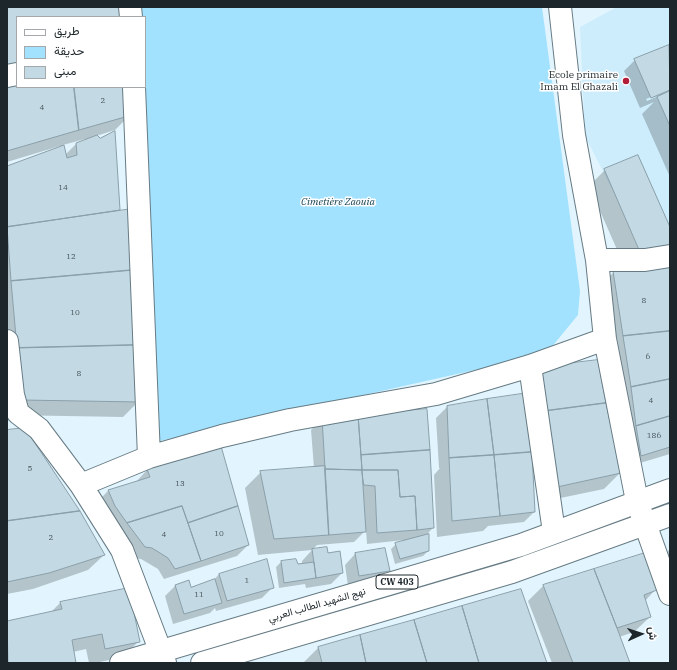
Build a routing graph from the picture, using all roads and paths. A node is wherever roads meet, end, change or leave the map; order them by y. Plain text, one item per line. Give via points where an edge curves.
1 (560, 7) edge
2 (134, 88) edge
3 (670, 256) edge
4 (597, 260) junction
5 (605, 338) junction
6 (7, 341) edge
7 (530, 366) junction
8 (12, 414) edge
9 (149, 456) junction
10 (81, 485) junction
11 (670, 490) edge
12 (637, 501) junction
13 (670, 515) edge
14 (645, 523) junction
15 (554, 532) junction
16 (670, 594) edge
17 (163, 657) edge
18 (121, 663) edge
19 (202, 663) edge

1 - 4 street via 574,135
2 - 9 street
3 - 4 street via 645,260
4 - 5 street
5 - 7 street
5 - 12 street
6 - 8 street via 13,395
7 - 9 street via 436,394 290,420
7 - 15 street
8 - 10 street via 39,429
9 - 10 street
10 - 17 street via 122,550
11 - 12 street, نهج الشهيد الطالب العربي / CW 403
12 - 14 street
12 - 15 street, نهج الشهيد الطالب العربي / CW 403
13 - 14 street, CW 403
14 - 16 street
14 - 19 street, CW 403 via 512,572
15 - 17 street, نهج الشهيد الطالب العربي / CW 403 via 520,545
17 - 18 street, نهج الشهيد الطالب العربي / CW 403

